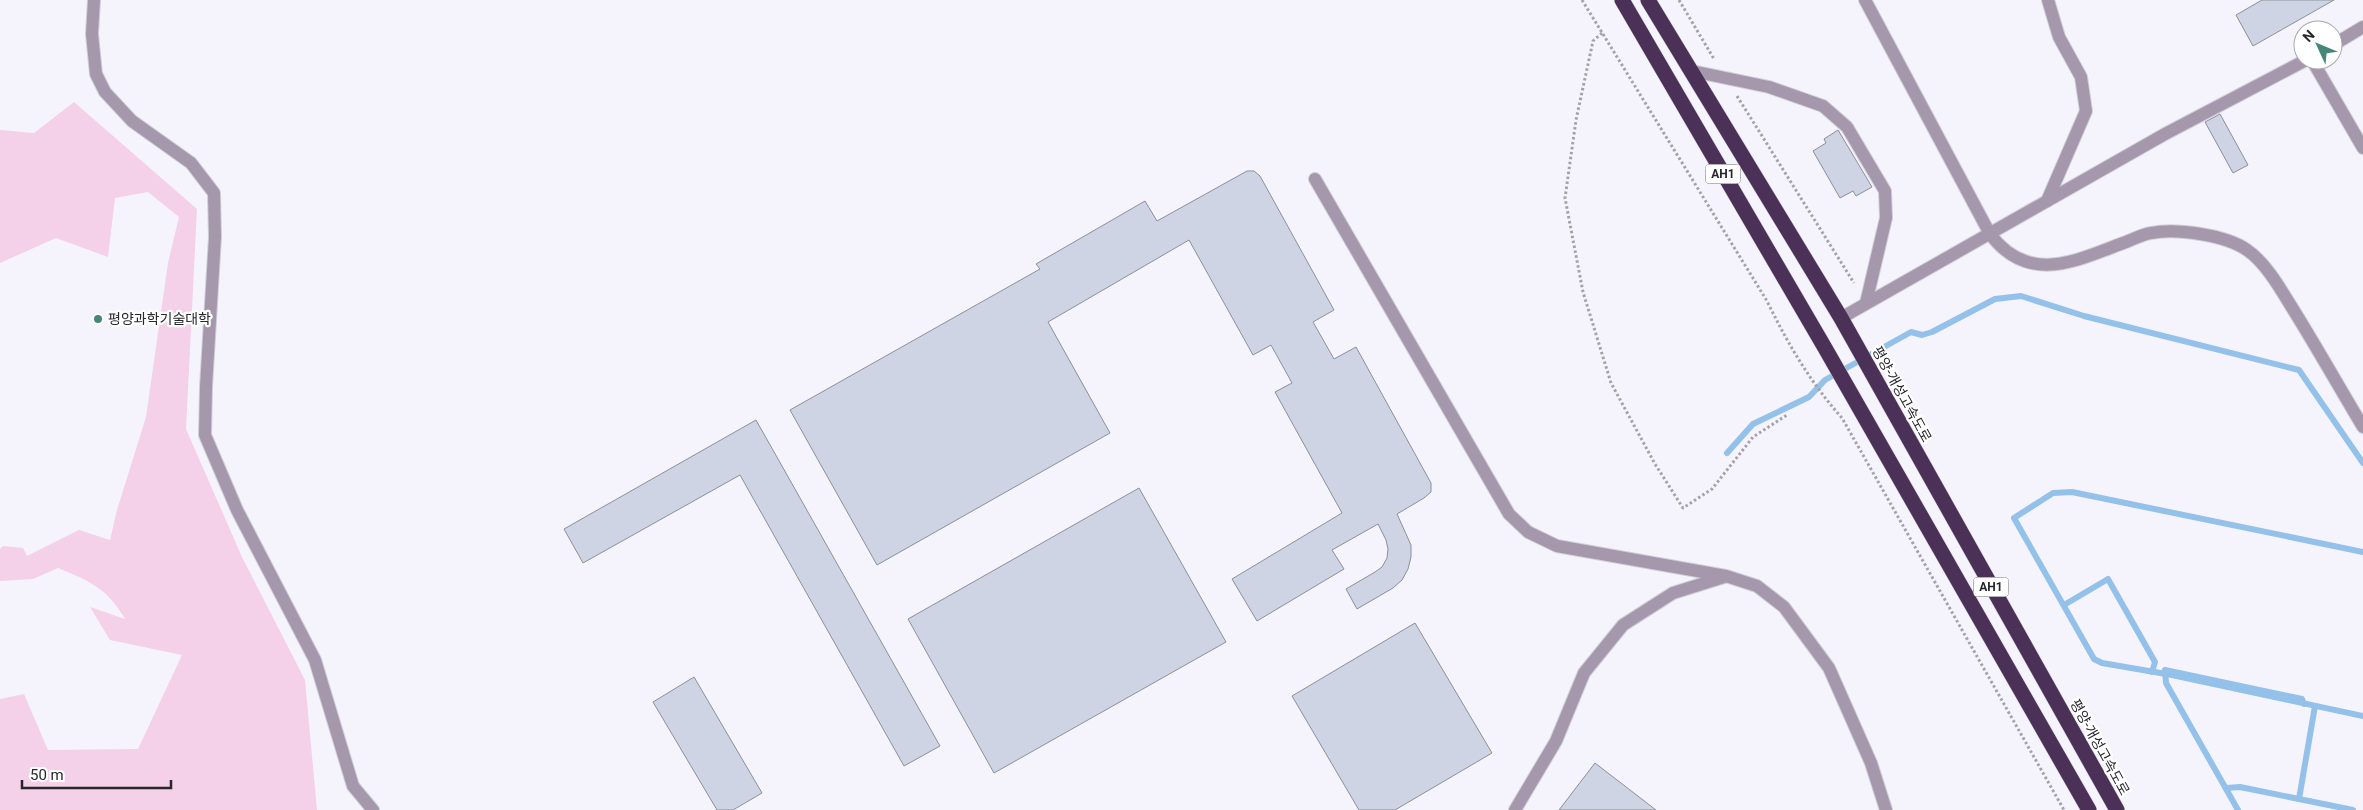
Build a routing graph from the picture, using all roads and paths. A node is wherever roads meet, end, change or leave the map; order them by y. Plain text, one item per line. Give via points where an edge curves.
1 (94, 0) edge
2 (1582, 0) edge
3 (1622, 0) edge
4 (1648, 0) edge
5 (1679, 0) edge
6 (1865, 0) edge
7 (2048, 0) edge
8 (2363, 28) edge
9 (1602, 33) junction
10 (2343, 39) edge
11 (2293, 67) edge
12 (2318, 70) edge
13 (1692, 71) junction
14 (1726, 78) junction
15 (2363, 148) edge
16 (1315, 179) dead end
17 (2047, 201) junction
18 (1990, 234) junction
19 (1866, 303) junction
20 (1845, 325) junction
21 (1787, 415) dead end
22 (2363, 427) edge
23 (1726, 576) junction
24 (373, 810) edge
25 (1515, 810) edge
26 (1886, 810) edge
27 (2064, 810) edge
28 (2089, 810) edge
29 (2117, 810) edge

1 - 24 street via 92,34 96,74 105,92 132,121 191,163 214,193 215,237 205,435 237,510 315,660 353,786
2 - 9 path
3 - 28 highway, AH1
4 - 13 highway, 평양-개성고속도로 / AH1
5 - 14 path
6 - 18 street
7 - 17 street via 2059,37 2081,77 2086,111
8 - 10 street
9 - 21 path via 1593,42 1591,50 1576,120 1565,198 1583,292 1611,383 1683,508 1712,489 1753,437
9 - 27 path via 1767,300 1803,369 1842,418
11 - 17 street
12 - 15 street
13 - 14 street
13 - 20 highway, 평양-개성고속도로 / AH1
14 - 19 path
14 - 19 street via 1770,86 1823,106 1847,127 1885,190 1886,218
16 - 23 street via 1501,504 1518,524 1558,546
17 - 18 street
18 - 19 street
18 - 22 street via 2012,256 2037,266 2070,263 2150,233 2172,231 2217,238 2247,250 2274,278
19 - 20 street
20 - 29 highway, 평양-개성고속도로 / AH1
23 - 25 street via 1673,593 1623,625 1584,673 1556,741
23 - 26 street via 1758,586 1784,607 1828,668 1872,762

